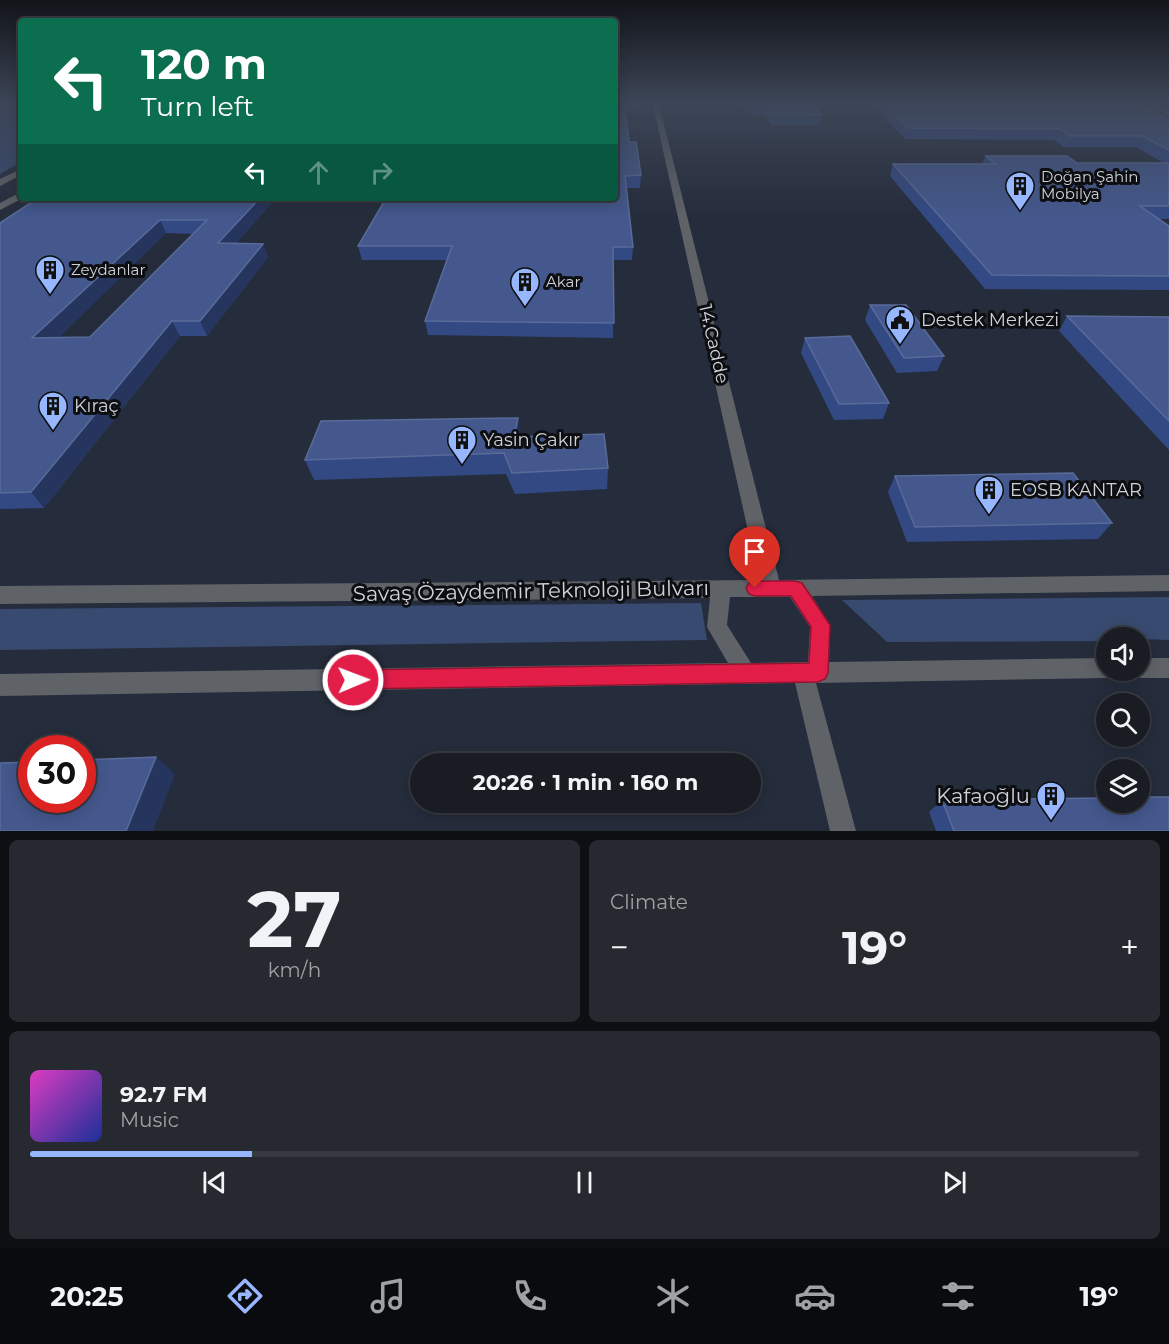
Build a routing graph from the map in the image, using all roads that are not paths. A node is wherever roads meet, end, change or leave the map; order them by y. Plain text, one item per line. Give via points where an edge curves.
1 (664, 140) edge
2 (18, 174) edge
3 (0, 183) edge
4 (18, 197) edge
5 (0, 207) edge
6 (1169, 583) edge
7 (771, 588) junction
8 (795, 588) junction
9 (721, 589) junction
10 (0, 595) edge
11 (1096, 668) edge
12 (1150, 668) edge
13 (1169, 668) edge
14 (811, 673) junction
15 (746, 674) junction
16 (0, 685) edge
17 (843, 831) edge

1 - 7 street, 14.Cadde
2 - 3 street
4 - 5 street
6 - 8 street, Savaş Özaydemir Teknoloji Bulvarı
7 - 8 street, Savaş Özaydemir Teknoloji Bulvarı
7 - 9 street, Savaş Özaydemir Teknoloji Bulvarı
8 - 14 street via 820,625
9 - 10 street, Savaş Özaydemir Teknoloji Bulvarı
9 - 15 street via 717,627
11 - 14 street
12 - 13 street
14 - 15 street
14 - 17 street
15 - 16 street

